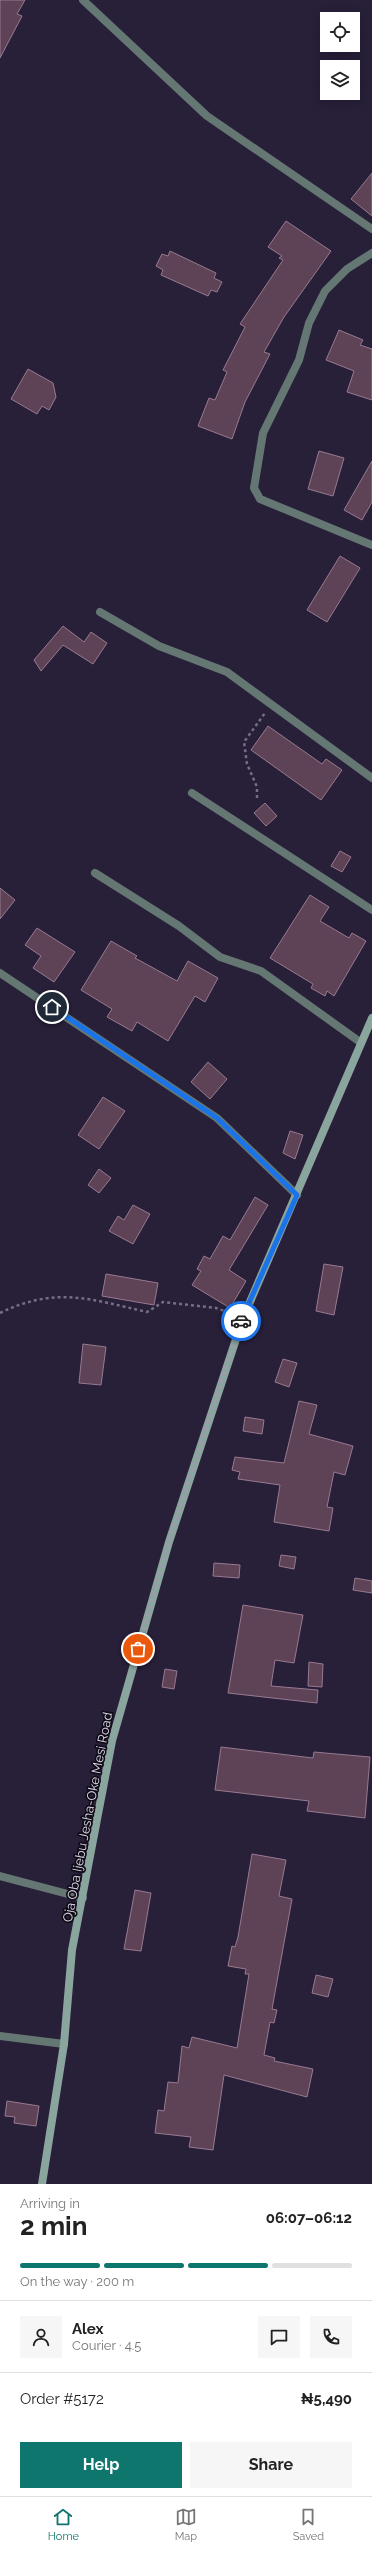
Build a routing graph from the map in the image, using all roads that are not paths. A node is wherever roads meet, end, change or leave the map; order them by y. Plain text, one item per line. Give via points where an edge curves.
1 (83, 0) edge
2 (372, 229) edge
3 (372, 253) edge
4 (372, 546) edge
5 (100, 612) dead end
6 (372, 778) edge
7 (192, 793) dead end
8 (95, 873) dead end
9 (372, 910) edge
10 (0, 973) edge
11 (372, 1018) edge
12 (360, 1042) junction
13 (297, 1195) junction
14 (0, 1876) edge
15 (83, 1898) junction
16 (0, 2036) edge
17 (64, 2044) junction
18 (42, 2184) edge

1 - 2 street via 207,116
3 - 4 street via 347,269 325,291 309,323 299,360 263,433 254,488 260,499
5 - 6 street via 159,646 227,672
7 - 9 street
8 - 12 street via 178,926 220,957 261,971
10 - 13 street via 217,1118
11 - 12 main road, Oja Oba Ijebu Jesha-Oke Mesi Road
12 - 13 main road, Oja Oba Ijebu Jesha-Oke Mesi Road
13 - 15 main road, Oja Oba Ijebu Jesha-Oke Mesi Road via 243,1318 169,1542 112,1741
14 - 15 street
15 - 17 main road, Oja Oba Ijebu Jesha-Oke Mesi Road via 72,1950
16 - 17 street
17 - 18 main road, Oja Oba Ijebu Jesha-Oke Mesi Road

